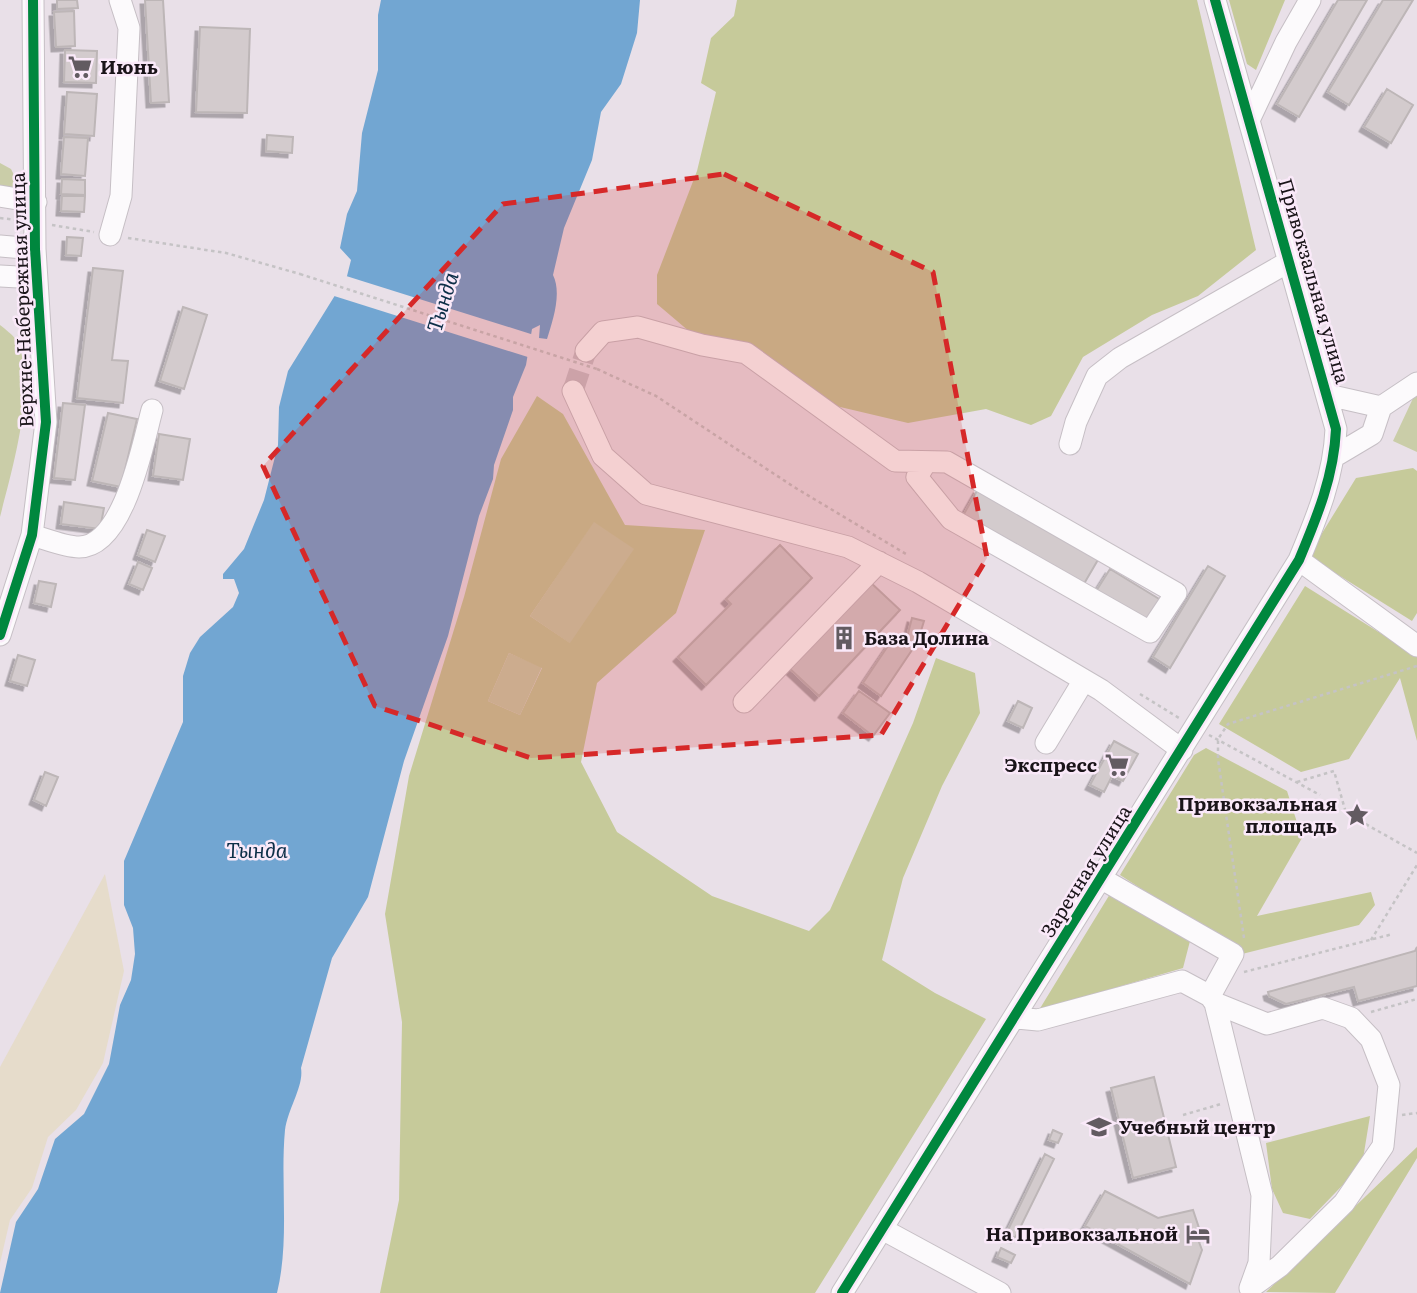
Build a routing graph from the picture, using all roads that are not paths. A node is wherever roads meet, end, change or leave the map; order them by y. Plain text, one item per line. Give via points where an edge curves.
1 (33, 0) edge
2 (120, 0) edge
3 (1215, 0) edge
4 (1310, 0) edge
5 (1250, 118) junction
6 (0, 196) edge
7 (35, 212) junction
8 (110, 235) road end
9 (0, 246) edge
10 (35, 249) junction
11 (1290, 261) junction
12 (0, 276) edge
13 (36, 278) junction
14 (586, 351) tunnel mouth
15 (1417, 383) edge
16 (573, 391) tunnel mouth
17 (1328, 395) junction
18 (1381, 407) junction
19 (152, 410) dead end
20 (1070, 444) dead end
21 (1335, 456) junction
22 (926, 461) junction
23 (32, 535) junction
24 (1299, 560) junction
25 (879, 562) junction
26 (0, 635) edge
27 (1417, 646) edge
28 (1084, 680) junction
29 (744, 702) dead end
30 (1046, 743) dead end
31 (1182, 750) junction
32 (1102, 879) junction
33 (1212, 1000) junction
34 (1016, 1018) junction
35 (882, 1229) junction
36 (1248, 1291) edge
37 (842, 1293) edge
38 (1000, 1293) edge

1 - 7 street, Верхне-Набережная улица
2 - 8 street via 129,28 121,196
3 - 5 street, Привокзальная улица
4 - 5 street
5 - 11 street, Привокзальная улица
6 - 7 street
7 - 10 street, Верхне-Набережная улица
9 - 10 street
10 - 13 street, Верхне-Набережная улица
11 - 17 street, Привокзальная улица
11 - 20 street via 1120,358 1097,376
12 - 13 street
13 - 23 street, Верхне-Набережная улица via 46,422
14 - 22 street via 603,332 638,327 746,353 895,461
15 - 18 street
16 - 25 street via 603,456 646,494 849,547
17 - 18 street
17 - 21 street, Привокзальная улица via 1336,429
18 - 21 street via 1372,434
19 - 23 street via 126,503 100,539 81,547
21 - 24 street, Заречная улица via 1321,508
22 - 22 street via 947,462 1177,593 1150,632 951,519 917,477
23 - 26 street, Верхне-Набережная улица
24 - 27 street
24 - 31 street, Заречная улица
25 - 28 street
25 - 29 street
28 - 30 street
28 - 31 street
31 - 32 street, Заречная улица
32 - 33 street via 1233,954
32 - 34 street, Заречная улица
33 - 34 street via 1182,981 1038,1020
33 - 36 street via 1262,1195 1259,1263
33 - 36 street via 1267,1024 1323,1008 1351,1018 1371,1040 1389,1085 1383,1146 1345,1203
34 - 35 street, Заречная улица
35 - 37 street, Заречная улица
35 - 38 street

